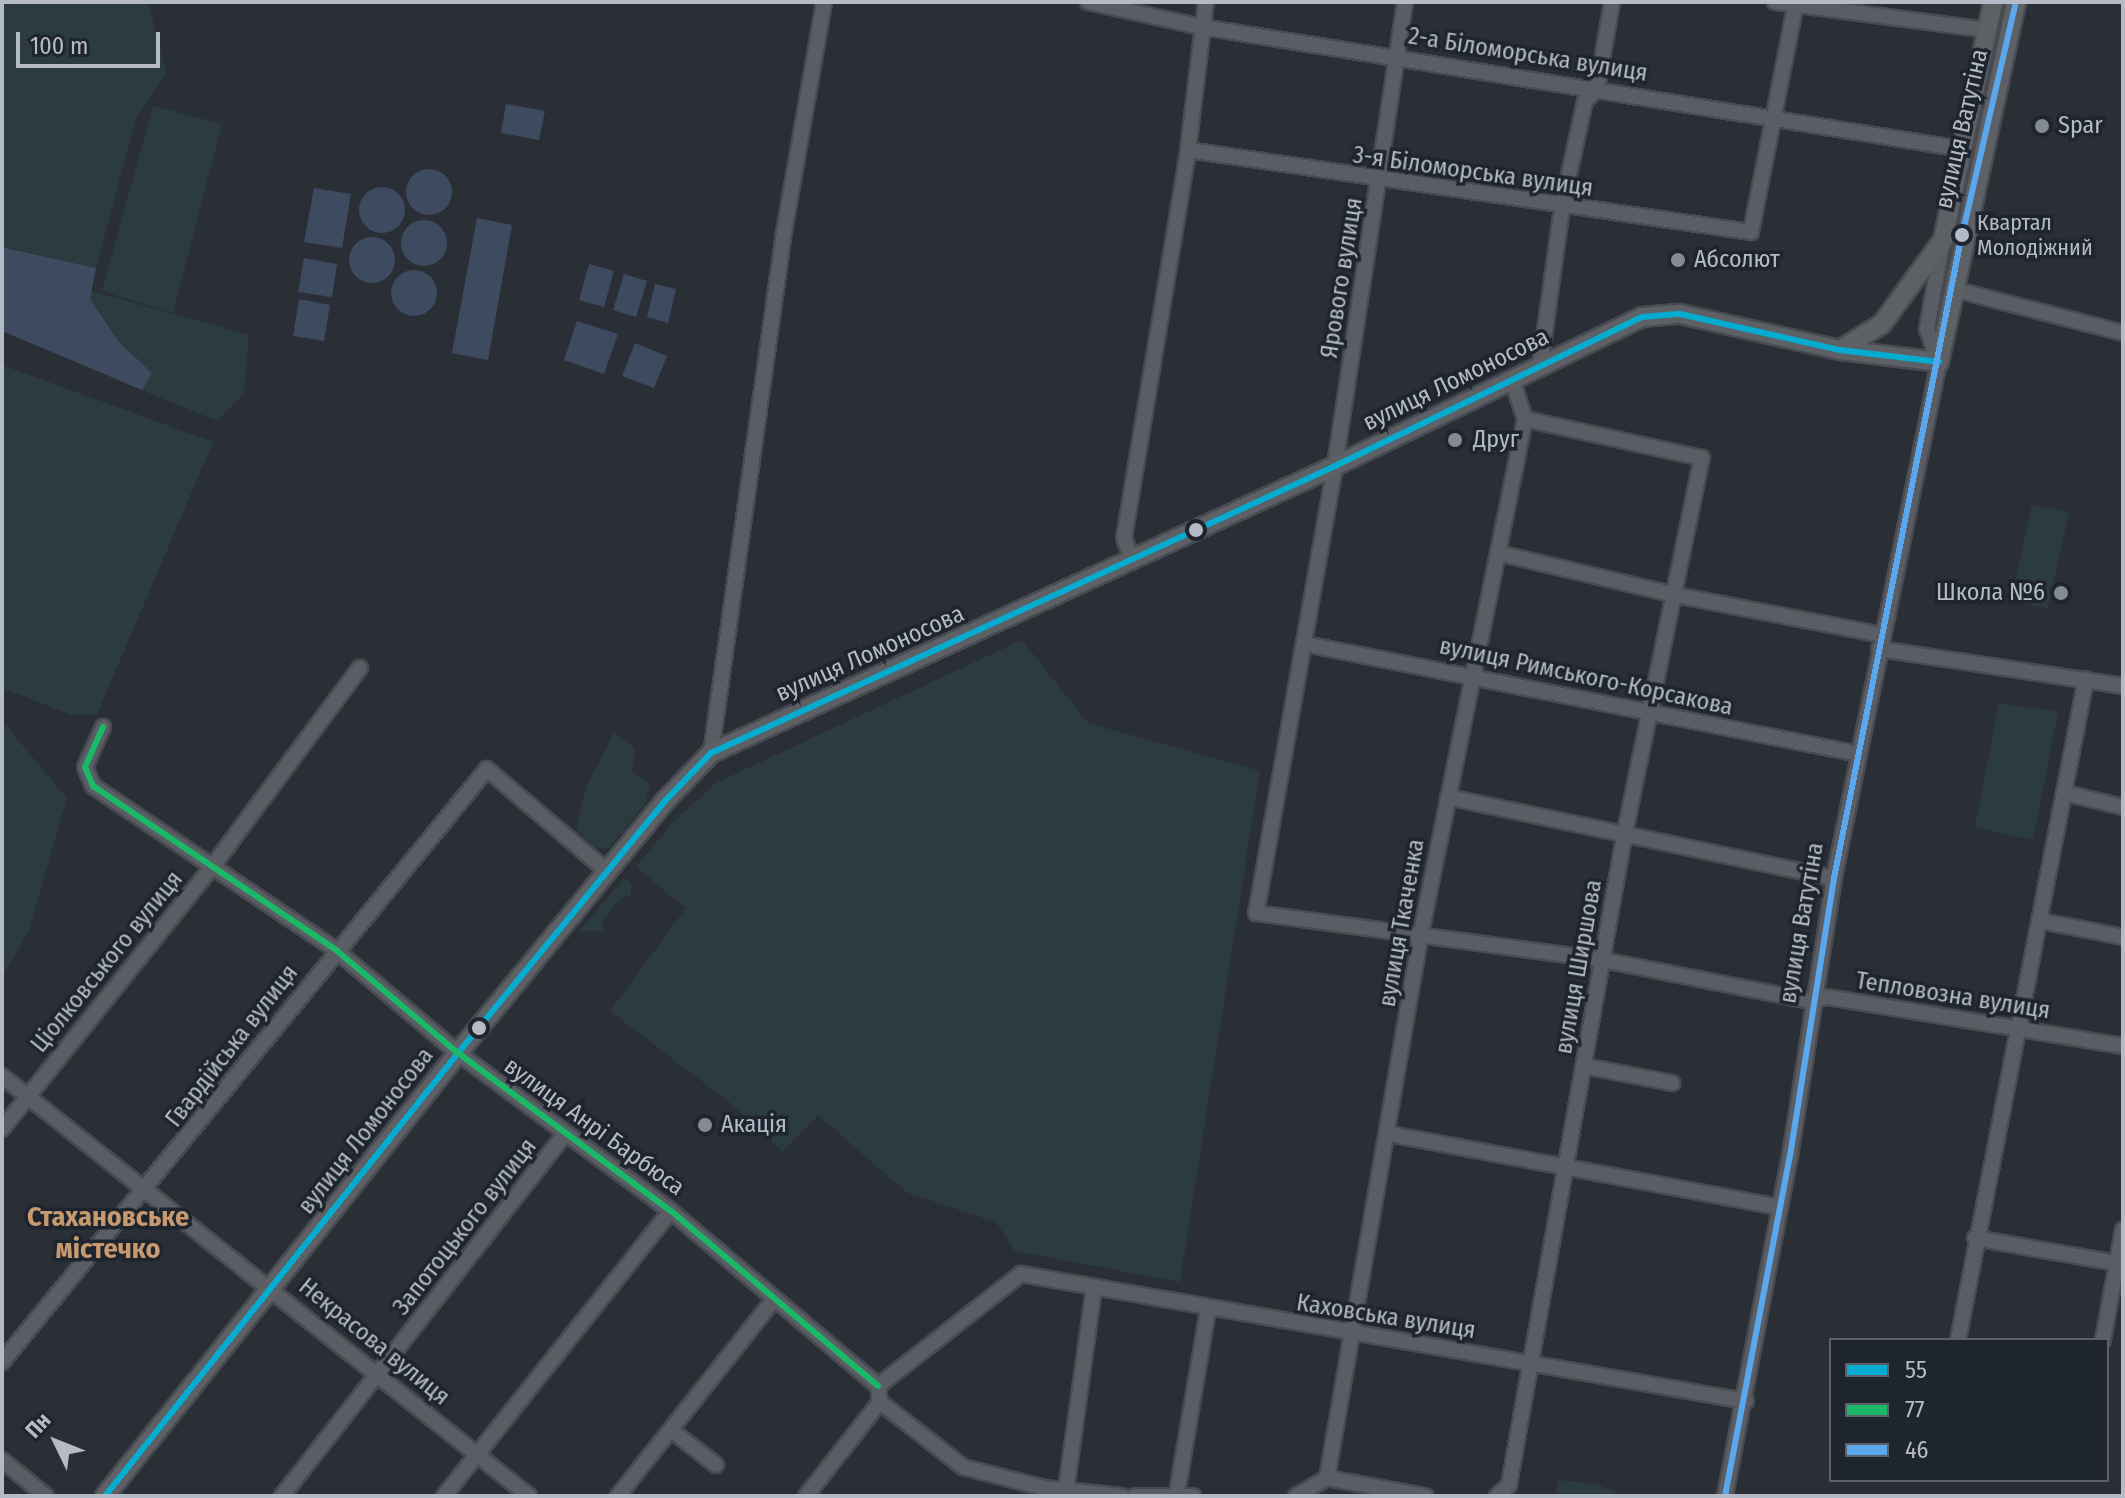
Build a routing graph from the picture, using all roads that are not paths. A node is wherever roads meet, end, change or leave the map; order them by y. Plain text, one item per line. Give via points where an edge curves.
1 (824, 2) edge
2 (1088, 2) edge
3 (1206, 2) edge
4 (1405, 2) edge
5 (1612, 2) edge
6 (1775, 2) edge
7 (1993, 2) edge
8 (2016, 2) edge
9 (1795, 4) edge
10 (1202, 27) junction
11 (1987, 30) junction
12 (1396, 56) junction
13 (1597, 89) junction
14 (1771, 117) junction
15 (1962, 149) junction
16 (1188, 150) junction
17 (1380, 182) junction
18 (1562, 207) junction
19 (1943, 240) junction
20 (1953, 289) junction
21 (2123, 333) edge
22 (1840, 350) junction
23 (1939, 362) junction
24 (1540, 366) junction
25 (1512, 379) junction
26 (1525, 419) junction
27 (1335, 466) junction
28 (1498, 553) junction
29 (1132, 561) junction
30 (1675, 595) junction
31 (1881, 642) junction
32 (1305, 644) junction
33 (360, 668) dead end
34 (1472, 676) junction
35 (2086, 679) junction
36 (2123, 686) edge
37 (1651, 713) junction
38 (103, 727) dead end
39 (711, 753) junction
40 (1859, 754) junction
41 (2065, 793) junction
42 (1448, 797) junction
43 (2123, 807) edge
44 (1625, 832) junction
45 (212, 867) junction
46 (608, 872) junction
47 (1834, 878) junction
48 (1256, 913) joint
49 (2041, 921) junction
50 (2123, 937) edge
51 (1420, 938) junction
52 (336, 950) junction
53 (1603, 960) junction
54 (1811, 1001) junction
55 (2021, 1029) junction
56 (2123, 1046) edge
57 (458, 1053) junction
58 (1584, 1066) junction
59 (2, 1076) edge
60 (1672, 1083) dead end
61 (29, 1096) junction
62 (2, 1129) edge
63 (1389, 1134) junction
64 (564, 1135) junction
65 (1565, 1164) junction
66 (146, 1191) junction
67 (1780, 1207) junction
68 (671, 1211) junction
69 (2123, 1230) edge
70 (1975, 1238) junction
71 (2120, 1264) edge
72 (272, 1288) junction
73 (1094, 1288) junction
74 (774, 1299) junction
75 (1208, 1310) junction
76 (1354, 1335) junction
77 (1958, 1338) edge
78 (2103, 1338) edge
79 (1528, 1361) junction
80 (2, 1362) edge
81 (380, 1373) junction
82 (878, 1386) junction
83 (1746, 1401) junction
84 (880, 1402) junction
85 (671, 1430) junction
86 (478, 1454) junction
87 (2, 1460) edge
88 (716, 1465) dead end
89 (1327, 1478) junction
90 (1066, 1490) junction
91 (1185, 1494) edge
92 (46, 1496) edge
93 (105, 1496) edge
94 (282, 1496) edge
95 (444, 1496) edge
96 (529, 1496) edge
97 (618, 1496) edge
98 (806, 1496) edge
99 (1122, 1496) edge
100 (1135, 1496) edge
101 (1296, 1496) edge
102 (1425, 1496) edge
103 (1497, 1496) edge
104 (1725, 1496) edge

1 - 39 street via 784,232
2 - 10 street, 2-а Біломорська вулиця
3 - 10 street
4 - 12 street, Ярового вулиця
5 - 13 street
6 - 9 street
7 - 11 main road, вулиця Ватутіна
8 - 20 main road, вулиця Ватутіна
9 - 11 street
9 - 14 street
10 - 12 street, 2-а Біломорська вулиця
10 - 16 street
11 - 15 main road, вулиця Ватутіна
12 - 13 street, 2-а Біломорська вулиця
12 - 17 street, Ярового вулиця
13 - 14 street, 2-а Біломорська вулиця
13 - 18 street via 1585,101
14 - 15 street, 2-а Біломорська вулиця
14 - 18 street, 3-я Біломорська вулиця via 1751,232
15 - 19 main road, вулиця Ватутіна
16 - 17 street, 3-я Біломорська вулиця
16 - 29 street via 1124,538
17 - 18 street, 3-я Біломорська вулиця
17 - 27 street, Ярового вулиця
18 - 24 street
19 - 22 main road via 1882,324
19 - 23 street, вулиця Ватутіна via 1927,329
20 - 21 street
20 - 23 main road, вулиця Ватутіна
22 - 23 main road, вулиця Ломоносова
22 - 24 main road, вулиця Ломоносова via 1661,313 1624,324
23 - 31 street, вулиця Ватутіна
24 - 25 main road, вулиця Ломоносова
25 - 26 street, вулиця Ткаченка
25 - 27 main road, вулиця Ломоносова
26 - 28 street, вулиця Ткаченка
26 - 30 street, вулиця Ширшова via 1702,458
27 - 29 main road, вулиця Ломоносова
27 - 32 street, Ярового вулиця
28 - 30 street
28 - 34 street, вулиця Ткаченка
29 - 39 main road, вулиця Ломоносова
30 - 31 street
30 - 37 street, вулиця Ширшова
31 - 35 street
31 - 40 street, вулиця Ватутіна
32 - 34 street, вулиця Римського-Корсакова
32 - 48 street, Ярового вулиця
33 - 45 street, Ціолковського вулиця
34 - 37 street, вулиця Римського-Корсакова
34 - 42 street, вулиця Ткаченка
35 - 36 street
35 - 41 street
37 - 40 street, вулиця Римського-Корсакова
37 - 44 street, вулиця Ширшова
38 - 45 street, вулиця Анрі Барбюса via 85,767 93,786
39 - 46 main road, вулиця Ломоносова
40 - 47 street, вулиця Ватутіна
41 - 43 street
41 - 49 street
42 - 44 street
42 - 51 street, вулиця Ткаченка
44 - 47 street
44 - 53 street, вулиця Ширшова
45 - 52 street, вулиця Анрі Барбюса
45 - 61 street, Ціолковського вулиця
46 - 52 street, Гвардійська вулиця via 487,769
46 - 57 main road, вулиця Ломоносова
47 - 54 street, вулиця Ватутіна
48 - 51 street, Тепловозна вулиця
49 - 50 street
49 - 55 street
51 - 53 street, Тепловозна вулиця
51 - 63 street, вулиця Ткаченка
52 - 57 street, вулиця Анрі Барбюса
52 - 66 street, Гвардійська вулиця
53 - 54 street, Тепловозна вулиця
53 - 58 street, вулиця Ширшова
54 - 55 street, Тепловозна вулиця via 1827,997
54 - 67 street, вулиця Ватутіна
55 - 56 street, Тепловозна вулиця
55 - 70 street
57 - 64 street, вулиця Анрі Барбюса
57 - 72 main road, вулиця Ломоносова
58 - 60 street
58 - 65 street, вулиця Ширшова
59 - 61 street, Некрасова вулиця
61 - 62 street, Ціолковського вулиця
61 - 66 street, Некрасова вулиця
63 - 65 street
63 - 76 street, вулиця Ткаченка
64 - 68 street, вулиця Анрі Барбюса
64 - 81 street, Запотоцького вулиця
65 - 67 street
65 - 79 street, вулиця Ширшова
66 - 72 street, Некрасова вулиця
66 - 80 street, Гвардійська вулиця
67 - 83 street, вулиця Ватутіна
68 - 74 street, вулиця Анрі Барбюса
68 - 86 street
69 - 71 street
70 - 71 street
70 - 77 street
71 - 78 street
72 - 81 street, Некрасова вулиця
72 - 93 main road, вулиця Ломоносова
73 - 75 street, Каховська вулиця
73 - 82 street, Каховська вулиця via 1021,1274
73 - 90 street
74 - 82 street, вулиця Анрі Барбюса
74 - 85 street
75 - 76 street, Каховська вулиця
75 - 91 street
76 - 79 street, Каховська вулиця
76 - 89 street, вулиця Ткаченка
79 - 83 street, Каховська вулиця
79 - 103 street, вулиця Ширшова via 1509,1485
81 - 86 street, Некрасова вулиця
81 - 94 street, Запотоцького вулиця
82 - 84 street
83 - 104 street, вулиця Ватутіна
84 - 90 street via 963,1467
84 - 98 street
85 - 88 street
85 - 97 street
86 - 95 street
86 - 96 street, Некрасова вулиця
87 - 92 street
89 - 101 street
89 - 102 street
90 - 99 street
91 - 100 street

